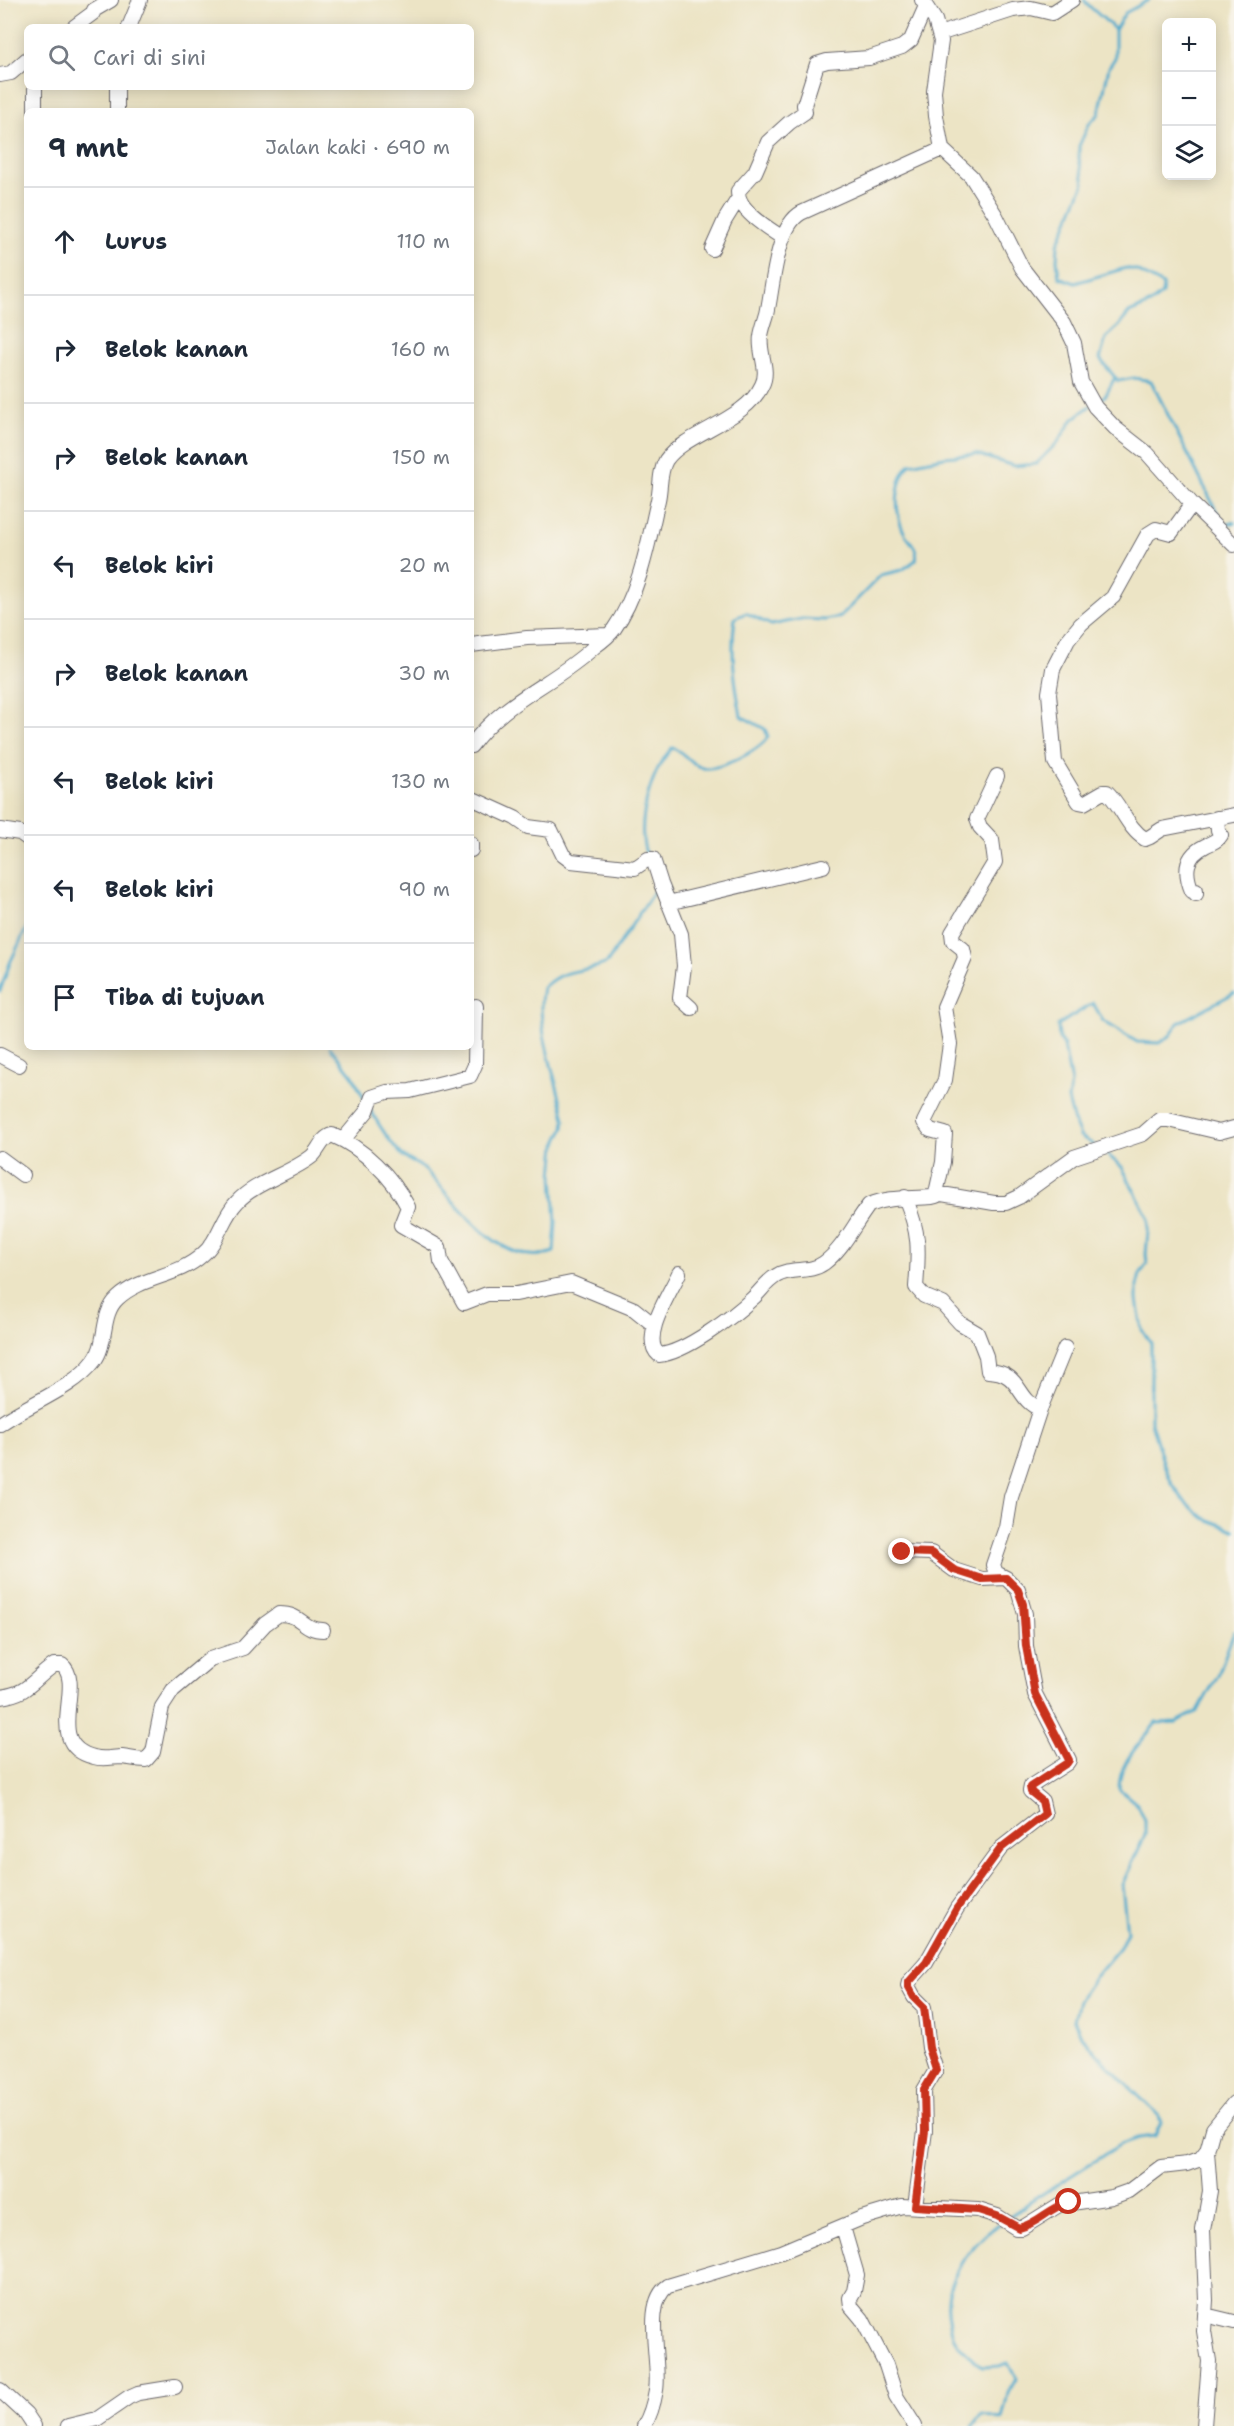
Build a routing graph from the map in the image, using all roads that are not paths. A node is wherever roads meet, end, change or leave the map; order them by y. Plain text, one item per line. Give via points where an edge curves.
1 (111, 0) edge
2 (140, 0) edge
3 (1072, 0) edge
4 (924, 3) edge
5 (78, 24) edge
6 (130, 24) edge
7 (939, 34) junction
8 (24, 62) edge
9 (0, 75) edge
10 (35, 90) edge
11 (117, 90) edge
12 (35, 108) edge
13 (117, 108) edge
14 (942, 149) junction
15 (738, 199) junction
16 (783, 238) junction
17 (712, 249) dead end
18 (1192, 504) junction
19 (1234, 545) edge
20 (608, 635) junction
21 (474, 645) edge
22 (474, 743) edge
23 (998, 776) dead end
24 (474, 799) edge
25 (1234, 814) edge
26 (1217, 818) junction
27 (0, 830) edge
28 (24, 835) edge
29 (823, 866) dead end
30 (1196, 894) dead end
31 (668, 903) junction
32 (476, 1006) dead end
33 (691, 1008) dead end
34 (0, 1055) edge
35 (19, 1065) dead end
36 (1234, 1128) edge
37 (343, 1140) junction
38 (0, 1158) edge
39 (23, 1175) dead end
40 (936, 1193) junction
41 (905, 1197) junction
42 (678, 1273) dead end
43 (654, 1325) junction
44 (1065, 1348) dead end
45 (1040, 1409) junction
46 (0, 1424) edge
47 (902, 1552) dead end
48 (1006, 1578) junction
49 (323, 1630) dead end
50 (0, 1697) edge
51 (1234, 2103) edge
52 (1207, 2151) junction
53 (915, 2206) junction
54 (843, 2227) junction
55 (1205, 2315) junction
56 (1234, 2322) edge
57 (176, 2387) dead end
58 (0, 2390) edge
59 (34, 2426) edge
60 (68, 2426) edge
61 (644, 2426) edge
62 (915, 2426) edge
63 (1204, 2426) edge

1 - 5 street
2 - 6 street
3 - 7 street via 1052,13 1031,8 1013,10
4 - 7 street
4 - 15 street via 911,40 902,47 869,58 816,65 805,112 768,142 755,172 738,191
7 - 14 street via 941,46 934,91
8 - 9 street via 11,73
10 - 12 street
11 - 13 street
14 - 16 street via 797,215
14 - 18 street via 971,176 996,216 1015,258 1069,330 1081,382 1095,407 1147,453
15 - 16 street via 754,219
15 - 17 street
16 - 20 street via 761,336 765,371 762,386 746,405 666,461 640,575
18 - 19 street
18 - 26 street via 1172,532 1156,529 1148,534 1113,597 1068,640 1053,669 1050,707 1055,762 1080,802 1107,792 1145,839 1162,829
20 - 21 street
20 - 22 street via 570,667 499,714
23 - 40 street via 977,819 992,840 995,862 952,933 965,958 944,1007 950,1044 945,1080 924,1122 930,1130 945,1134
24 - 31 street via 528,827 551,830 563,855 571,861 635,868 653,859
25 - 26 street
26 - 30 street via 1221,835 1218,840 1196,851 1189,860 1186,874
27 - 28 street
29 - 31 street
31 - 33 street via 681,934 684,966 679,996
32 - 37 street via 475,1065 470,1076 372,1097 367,1111
34 - 35 street
36 - 40 street via 1219,1132 1161,1120 1147,1132 1066,1161 1006,1203
37 - 43 street via 370,1159 391,1181 408,1207 401,1225 439,1247 441,1262 464,1303 487,1294 516,1294 571,1283 634,1309
37 - 46 street via 329,1135 314,1155 299,1166 238,1200 202,1255 116,1299 92,1364
38 - 39 street
40 - 41 street via 932,1197
41 - 43 street via 869,1205 843,1245 823,1263 773,1277 740,1310 695,1340 659,1355 652,1341
41 - 45 street via 920,1246 916,1287 976,1332 988,1371 1011,1378
42 - 43 street
44 - 45 street
45 - 48 street via 993,1562 996,1573
47 - 48 street via 931,1553 983,1585
48 - 53 street via 1018,1590 1023,1604 1035,1694 1069,1761 1030,1787 1042,1801 1045,1814 1001,1848 957,1908 926,1963 909,1982 914,1997 924,2007 936,2070 924,2090 925,2131
49 - 50 street via 311,1629 298,1617 279,1614 243,1648 217,1655 202,1665 173,1690 162,1707 153,1752 146,1760 96,1758 77,1747 68,1728 70,1684 62,1665 54,1665 19,1694
51 - 52 street via 1213,2129
52 - 53 street via 1191,2163 1161,2167 1129,2191 1112,2198 1059,2205 1022,2228 978,2210
52 - 55 street via 1210,2191 1203,2230
53 - 54 street via 886,2210
54 - 61 street via 772,2255 664,2289 657,2301 654,2322 657,2389
54 - 62 street via 857,2275 850,2303 862,2319 886,2365 896,2396
55 - 56 street
55 - 63 street via 1209,2361
57 - 60 street via 138,2393 97,2419
58 - 59 street

